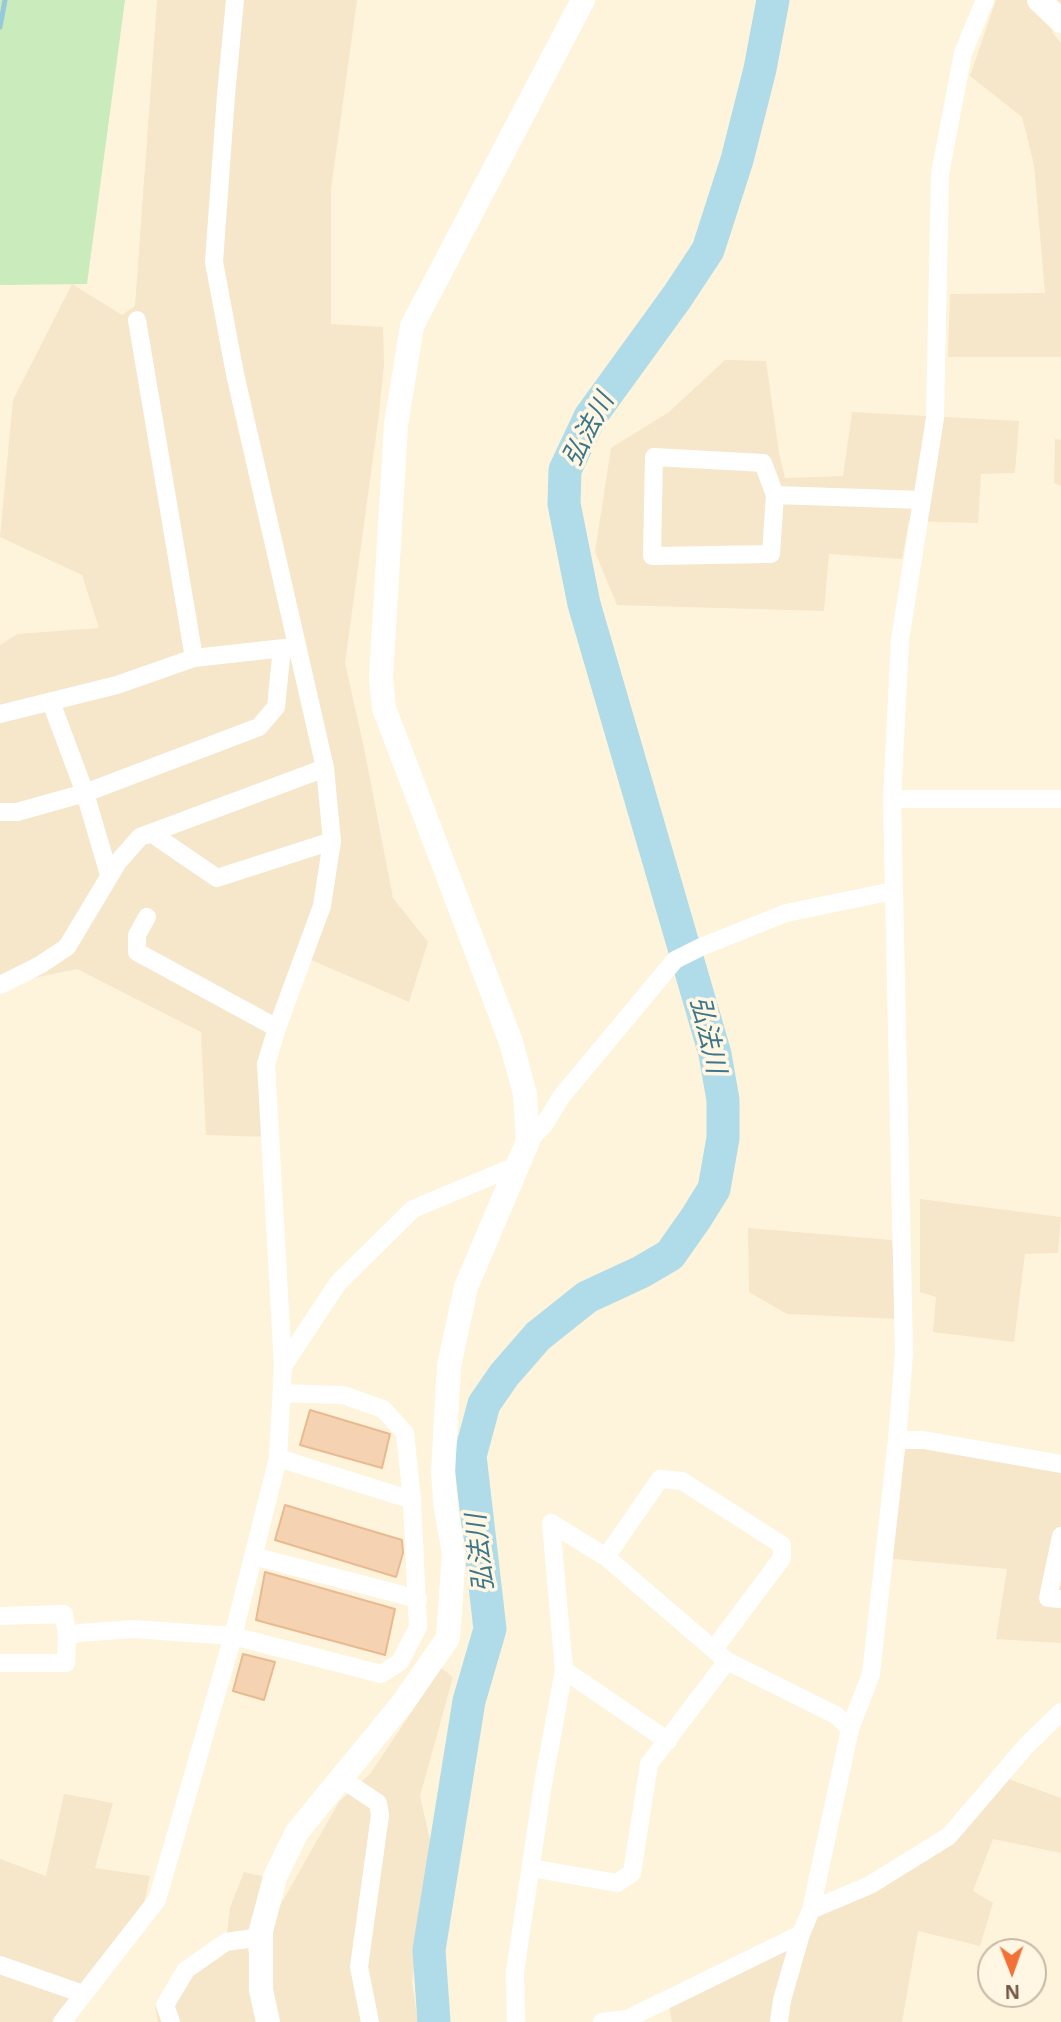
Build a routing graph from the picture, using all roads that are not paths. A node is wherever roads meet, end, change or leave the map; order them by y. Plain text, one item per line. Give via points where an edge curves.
1 (235, 0) edge
2 (583, 0) edge
3 (985, 0) edge
4 (1039, 0) edge
5 (1061, 21) edge
6 (137, 320) dead end
7 (775, 495) junction
8 (922, 500) junction
9 (290, 647) junction
10 (194, 658) junction
11 (51, 702) junction
12 (0, 714) edge
13 (326, 768) junction
14 (85, 793) junction
15 (892, 799) junction
16 (1061, 799) edge
17 (0, 812) edge
18 (151, 833) junction
19 (332, 841) junction
20 (110, 875) junction
21 (893, 891) junction
22 (147, 917) dead end
23 (0, 985) edge
24 (277, 1028) junction
25 (528, 1141) junction
26 (518, 1165) junction
27 (283, 1366) junction
28 (282, 1393) junction
29 (897, 1440) junction
30 (278, 1458) junction
31 (1061, 1464) edge
32 (412, 1500) junction
33 (1061, 1536) edge
34 (253, 1556) junction
35 (607, 1557) junction
36 (418, 1599) junction
37 (1061, 1599) edge
38 (0, 1616) edge
39 (233, 1636) junction
40 (66, 1637) junction
41 (720, 1655) junction
42 (0, 1663) edge
43 (564, 1670) junction
44 (1061, 1712) edge
45 (850, 1729) junction
46 (668, 1741) junction
47 (342, 1779) junction
48 (531, 1868) junction
49 (811, 1910) junction
50 (801, 1934) junction
51 (261, 1937) junction
52 (0, 1965) edge
53 (83, 1994) junction
54 (62, 2022) edge
55 (171, 2022) edge
56 (268, 2022) edge
57 (370, 2022) edge
58 (516, 2022) edge
59 (602, 2022) edge
60 (779, 2022) edge

1 - 9 street via 214,262
2 - 25 street via 412,326 396,425 381,678 384,708 512,1042 525,1094
3 - 8 street via 963,54 940,174 935,418
4 - 5 street
6 - 10 street
7 - 7 street via 771,554 652,556 654,457 763,463
7 - 8 street
8 - 15 street via 900,639
9 - 10 street
9 - 13 street
9 - 14 street via 276,706 259,727
10 - 11 street
11 - 12 street
11 - 14 street
13 - 18 street
13 - 19 street
14 - 17 street via 17,812
14 - 20 street
15 - 16 street
15 - 21 street
18 - 19 street via 217,878
18 - 20 street via 140,837
19 - 24 street via 322,906
20 - 23 street via 67,947
21 - 25 street via 786,913 675,960
21 - 29 street via 904,1353
22 - 24 street via 137,935 137,953
24 - 27 street via 266,1064
25 - 26 street
26 - 27 street via 413,1209 338,1283
26 - 47 street via 466,1287 449,1366 443,1473 454,1553 448,1639
27 - 28 street
28 - 30 street
28 - 32 street via 343,1395 383,1409 405,1433
29 - 31 street via 923,1440
29 - 45 street via 871,1674
30 - 32 street
30 - 34 street
32 - 36 street
33 - 37 street via 1048,1598
34 - 36 street
34 - 39 street
35 - 41 street
35 - 41 street via 660,1479 682,1481 782,1545 782,1558
35 - 43 street via 551,1523
36 - 39 street via 418,1626 400,1662 381,1674
38 - 40 street via 64,1614
39 - 40 street via 133,1629
39 - 53 street via 157,1900
40 - 42 street via 66,1663
41 - 45 street via 835,1715
41 - 46 street
43 - 46 street
43 - 48 street
44 - 49 street via 948,1836 870,1885
45 - 49 street
46 - 48 street via 649,1764 632,1873 617,1883
47 - 51 street via 297,1832 275,1877
47 - 57 street via 377,1802 380,1815 359,1967
48 - 58 street via 515,1972
49 - 50 street
50 - 59 street via 628,2019
50 - 60 street
51 - 55 street via 226,1942 186,1970 164,2005
51 - 56 street via 261,1990
52 - 53 street
53 - 54 street

